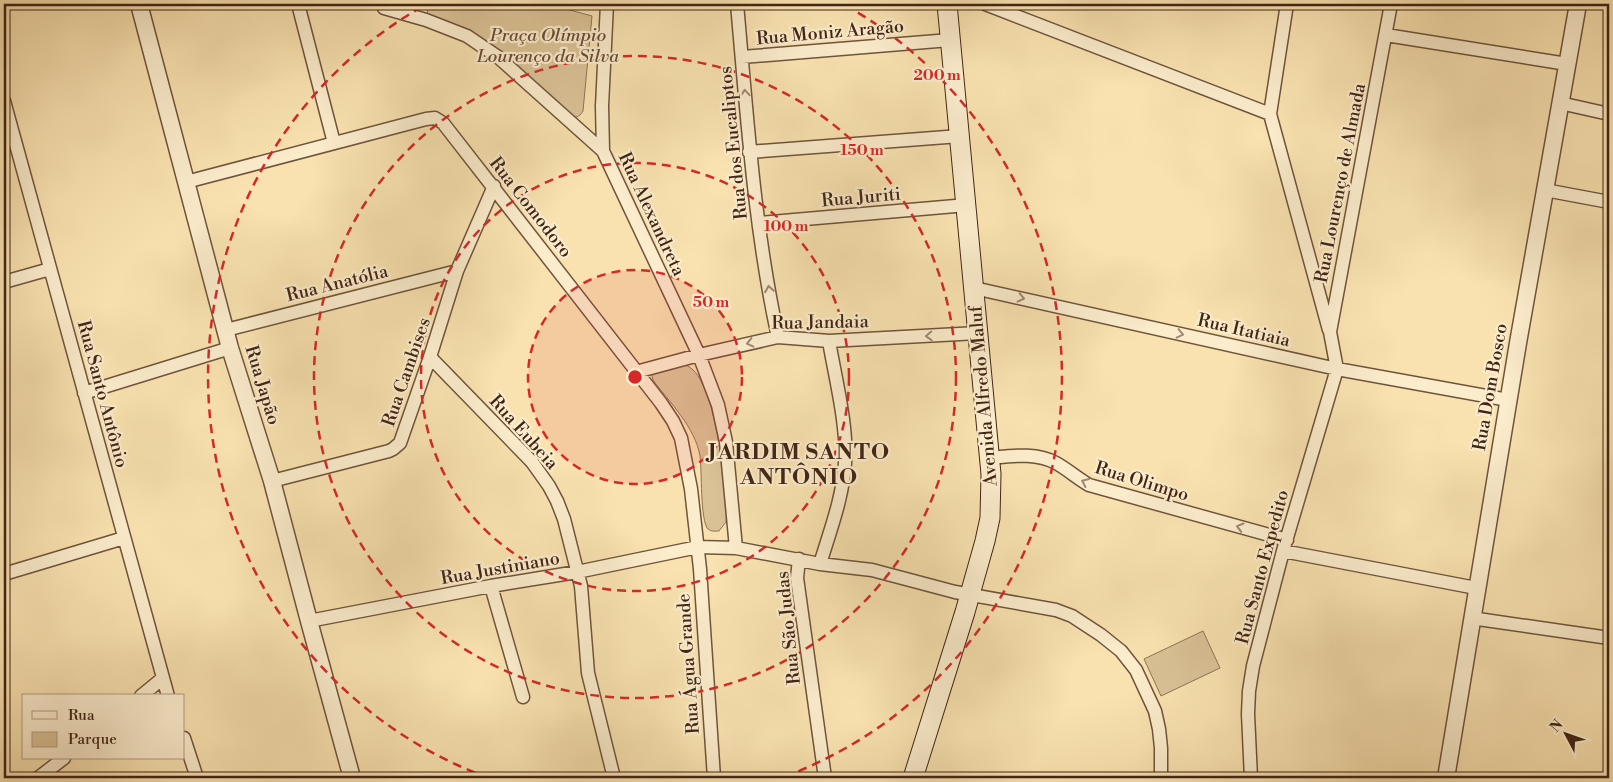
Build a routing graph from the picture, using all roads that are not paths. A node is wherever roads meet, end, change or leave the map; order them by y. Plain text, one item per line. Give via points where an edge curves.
1 (139, 4) edge
2 (298, 4) edge
3 (607, 4) edge
4 (737, 4) edge
5 (947, 4) edge
6 (985, 4) edge
7 (1287, 4) edge
8 (1392, 4) edge
9 (1578, 4) edge
10 (384, 8) dead end
11 (1386, 35) junction
12 (950, 40) junction
13 (742, 57) junction
14 (1567, 64) junction
15 (4, 101) edge
16 (1560, 103) junction
17 (1270, 114) junction
18 (1609, 114) edge
19 (7, 122) edge
20 (960, 136) junction
21 (334, 143) junction
22 (603, 151) junction
23 (749, 152) junction
24 (186, 182) junction
25 (494, 186) junction
26 (1545, 190) junction
27 (1609, 202) edge
28 (967, 205) junction
29 (759, 223) junction
30 (50, 269) junction
31 (457, 271) junction
32 (4, 282) edge
33 (974, 288) junction
34 (226, 330) junction
35 (1330, 332) junction
36 (978, 333) junction
37 (778, 337) junction
38 (829, 341) junction
39 (230, 348) junction
40 (699, 355) junction
41 (430, 358) junction
42 (1336, 369) junction
43 (636, 372) junction
44 (84, 393) junction
45 (1508, 400) junction
46 (990, 458) junction
47 (272, 481) junction
48 (124, 538) junction
49 (1285, 546) junction
50 (698, 547) junction
51 (736, 548) junction
52 (799, 559) junction
53 (820, 564) junction
54 (577, 572) junction
55 (4, 574) edge
56 (491, 586) junction
57 (1476, 588) junction
58 (970, 594) junction
59 (1471, 618) junction
60 (308, 621) junction
61 (1609, 638) edge
62 (163, 678) junction
63 (143, 694) edge
64 (167, 694) edge
65 (523, 697) dead end
66 (185, 741) edge
67 (61, 760) edge
68 (38, 778) edge
69 (198, 778) edge
70 (352, 778) edge
71 (610, 778) edge
72 (714, 778) edge
73 (825, 778) edge
74 (913, 778) edge
75 (1161, 778) edge
76 (1251, 778) edge
77 (1446, 778) edge

1 - 24 street, Rua Japão
2 - 21 street
3 - 22 street, Rua Alexandreta
4 - 13 street, Rua dos Eucaliptos
5 - 12 main road, Avenida Alfredo Maluf
6 - 17 street
7 - 17 street
8 - 11 street, Rua Lourenço de Almada
9 - 14 street, Rua Dom Bosco
10 - 22 street via 467,36 498,57
11 - 14 street
11 - 35 street, Rua Lourenço de Almada
12 - 13 street, Rua Moniz Aragão
12 - 20 main road, Avenida Alfredo Maluf
23 -> 13 street, Rua dos Eucaliptos
14 - 16 street, Rua Dom Bosco
15 - 19 street, Rua Santo Antônio
16 - 18 street
16 - 26 street, Rua Dom Bosco
17 - 35 street
19 - 30 street, Rua Santo Antônio
20 - 23 street
20 - 28 main road, Avenida Alfredo Maluf
21 - 24 street, Rua Comodoro
21 - 25 street, Rua Comodoro via 435,118 443,123
22 - 40 street, Rua Alexandreta
23 - 29 street, Rua dos Eucaliptos
24 - 34 street, Rua Japão
25 - 31 street, Rua Cambises
25 - 43 street, Rua Comodoro
26 - 27 street
26 - 45 street, Rua Dom Bosco
28 - 29 street, Rua Juriti
28 - 33 main road, Avenida Alfredo Maluf
37 -> 29 street, Rua dos Eucaliptos
30 - 32 street
30 - 44 street, Rua Santo Antônio
31 - 34 street, Rua Anatólia
31 - 41 street, Rua Cambises
33 - 36 main road, Avenida Alfredo Maluf
33 -> 42 street, Rua Itatiaia
34 - 39 street, Rua Japão
35 - 42 street, Rua Lourenço de Almada
36 -> 38 street, Rua Jandaia
36 - 46 main road, Avenida Alfredo Maluf
37 - 38 street, Rua Jandaia
37 -> 40 street, Rua Jandaia
38 - 53 street via 844,429 846,462
39 - 44 street
39 - 47 street, Rua Japão
40 - 43 street, Rua Jandaia
40 - 51 street, Rua Alexandreta via 723,423
41 - 47 street, Rua Cambises via 397,447
41 - 54 street, Rua Eubeia via 532,462 549,486 564,519
42 - 45 street, Rua Itatiaia
42 - 49 street, Rua Santo Expedito
43 - 50 street, Rua Comodoro via 661,403 681,438
44 - 48 street, Rua Santo Antônio
45 - 57 street, Rua Dom Bosco
49 -> 46 street, Rua Olimpo via 1089,485 1044,458 1017,455
46 - 58 main road, Avenida Alfredo Maluf via 989,527
47 - 60 street, Rua Japão
48 - 55 street
48 - 62 street, Rua Santo Antônio
49 - 57 street, Rua Olimpo
49 - 76 street, Rua Santo Expedito via 1249,691
50 - 51 street, Rua Justiniano
50 - 54 street, Rua Justiniano
50 - 72 street, Rua Água Grande
51 - 52 street, Rua Justiniano
52 - 53 street, Rua São Judas
52 - 73 street, Rua São Judas via 797,578
53 - 58 street, Rua São Judas via 872,570
54 - 56 street, Rua Justiniano
54 - 71 street, Rua Eubeia via 588,673
56 - 60 street, Rua Justiniano
56 - 65 street
57 - 59 street, Rua Dom Bosco
58 - 74 main road, Avenida Alfredo Maluf
58 - 75 street, Rua São Judas via 1072,616 1121,651 1136,670 1156,711 1160,729
59 - 61 street
59 - 77 street, Rua Dom Bosco
60 - 70 street, Rua Japão
62 - 63 street
62 - 64 street, Rua Santo Antônio
66 - 69 street
67 - 68 street

